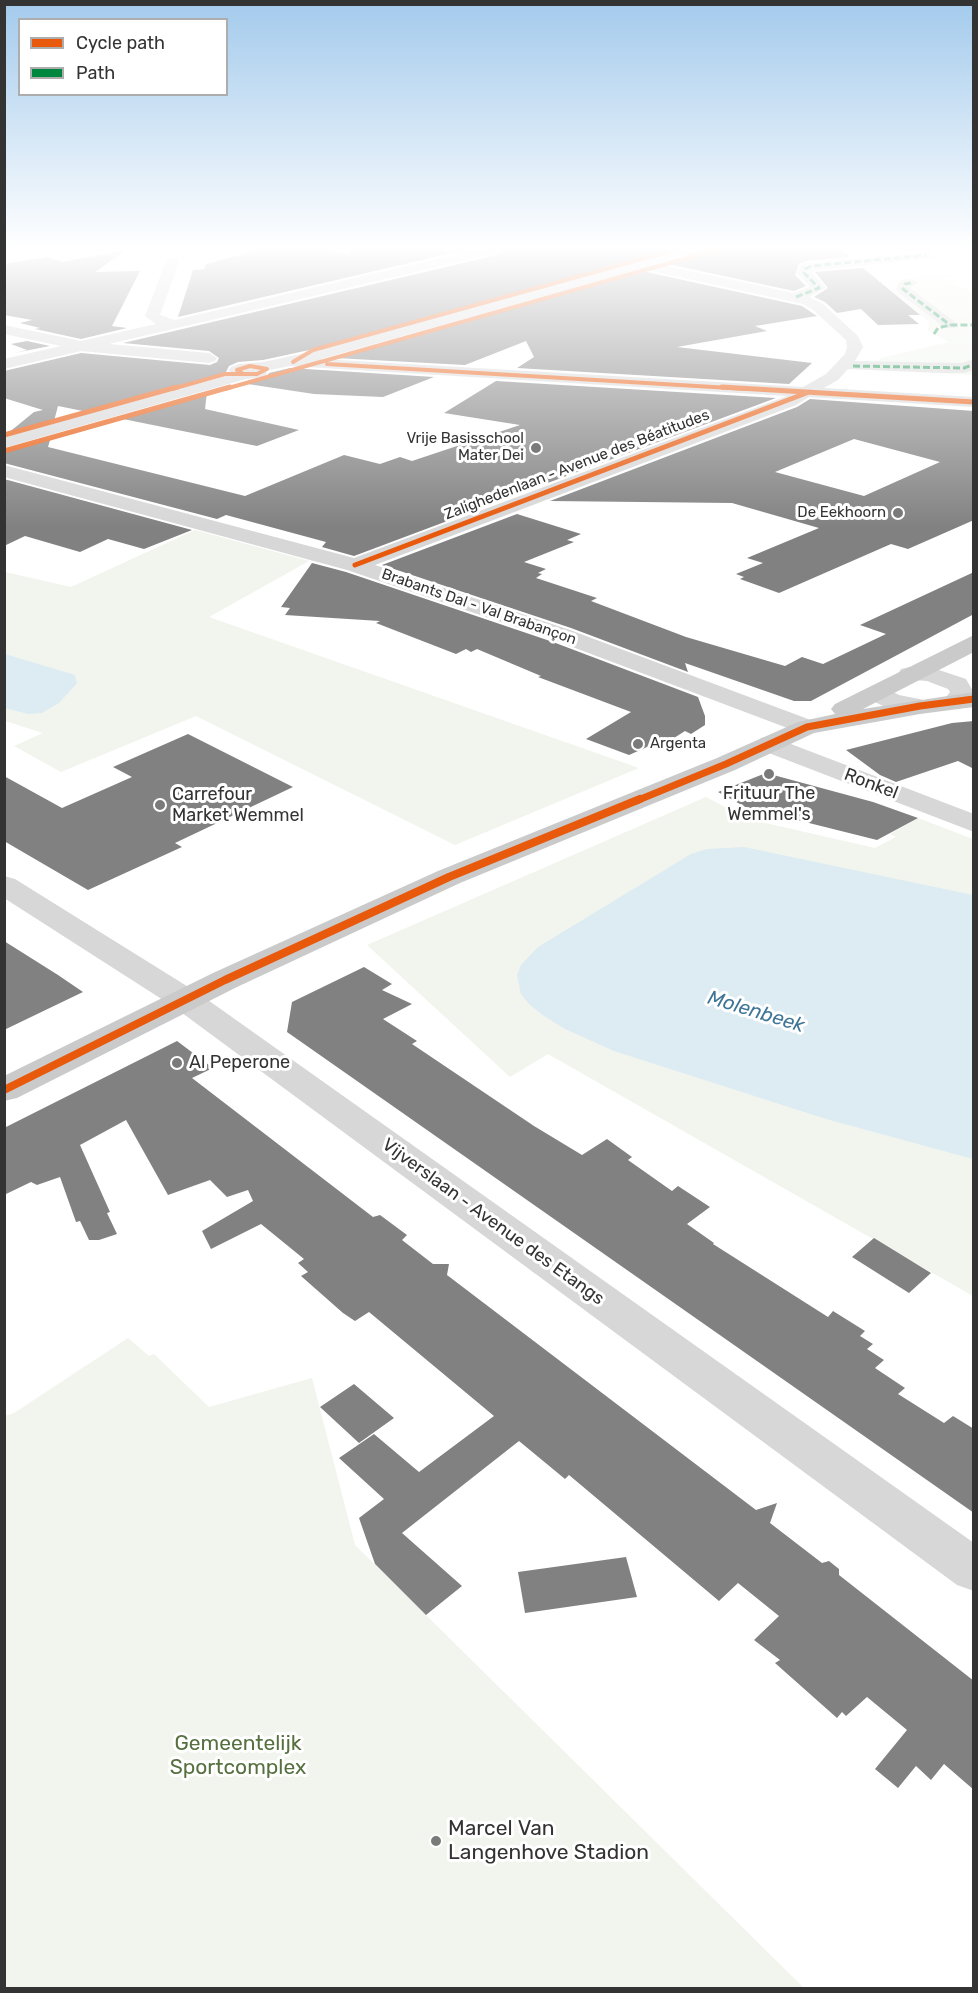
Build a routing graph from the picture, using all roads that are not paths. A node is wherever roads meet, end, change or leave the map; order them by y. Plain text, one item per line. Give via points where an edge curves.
1 (64, 342) edge
2 (99, 342) edge
3 (158, 342) edge
4 (365, 342) edge
5 (854, 342) edge
6 (82, 346) junction
7 (209, 358) junction
8 (293, 362) junction
9 (4, 364) edge
10 (974, 364) edge
11 (853, 366) dead end
12 (242, 371) junction
13 (809, 392) junction
14 (974, 402) edge
15 (4, 443) edge
16 (4, 471) edge
17 (355, 565) junction
18 (974, 642) edge
19 (910, 674) junction
20 (880, 691) junction
21 (965, 700) edge
22 (920, 706) junction
23 (807, 727) junction
24 (770, 744) junction
25 (974, 824) edge
26 (4, 885) edge
27 (186, 1000) junction
28 (4, 1090) edge
29 (974, 1570) edge

1 - 6 street
2 - 6 street
3 - 7 street
4 - 8 street
5 - 13 street, Zalighedenlaan - Avenue des Béatitudes via 855,347 844,365
6 - 7 street
6 - 9 street
7 - 12 street
8 - 12 street via 263,367 265,372
8 - 13 street
10 - 11 street via 964,368
12 - 15 street via 232,379
13 - 14 street
13 - 17 street, Zalighedenlaan - Avenue des Béatitudes
16 - 17 street, Brabants Dal - Val Brabançon
17 - 23 street, Brabants Dal - Val Brabançon via 562,635
18 - 19 main road
19 - 20 main road
19 - 21 street via 930,674 957,684
20 - 22 street via 892,701
20 - 23 main road
21 - 22 main road
22 - 23 main road
23 - 24 main road
24 - 25 street, Ronkel
24 - 27 main road via 449,877
26 - 27 street, Vijverslaan - Avenue des Etangs
27 - 28 main road
27 - 29 street, Vijverslaan - Avenue des Etangs

